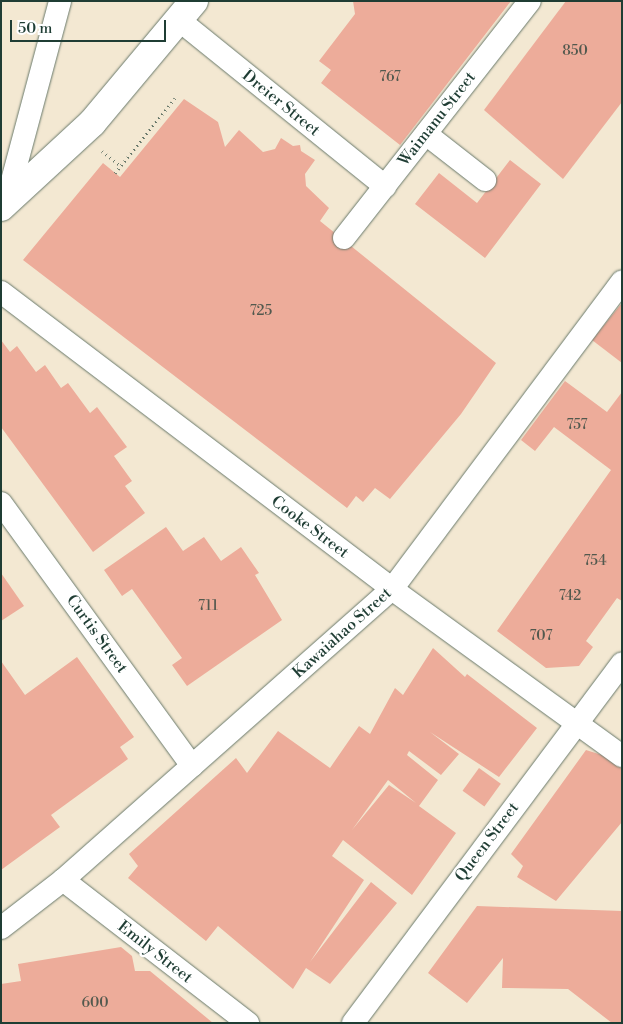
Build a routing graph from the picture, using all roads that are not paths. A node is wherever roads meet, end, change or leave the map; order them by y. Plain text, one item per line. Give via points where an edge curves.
1 (60, 1) edge
2 (530, 1) edge
3 (186, 10) edge
4 (426, 134) junction
5 (485, 180) dead end
6 (385, 186) junction
7 (4, 205) edge
8 (344, 238) dead end
9 (622, 281) edge
10 (1, 292) edge
11 (1, 503) edge
12 (392, 588) junction
13 (622, 663) edge
14 (577, 721) junction
15 (622, 756) edge
16 (192, 766) junction
17 (63, 880) junction
18 (1, 928) edge
19 (248, 1023) edge
20 (353, 1023) edge

1 - 7 street
2 - 4 street, Waimanu Street
3 - 6 street, Dreier Street
3 - 7 main road via 92,123
4 - 5 street
4 - 6 street, Waimanu Street
6 - 8 street, Waimanu Street
9 - 12 street, Kawaiahao Street
10 - 12 street, Cooke Street
11 - 16 street, Curtis Street
12 - 14 street, Cooke Street via 540,698
12 - 16 street, Kawaiahao Street
13 - 14 street, Queen Street
14 - 15 street, Cooke Street
14 - 20 street, Queen Street
16 - 17 street, Kawaiahao Street
17 - 18 street, Kawaiahao Street
17 - 19 street, Emily Street

